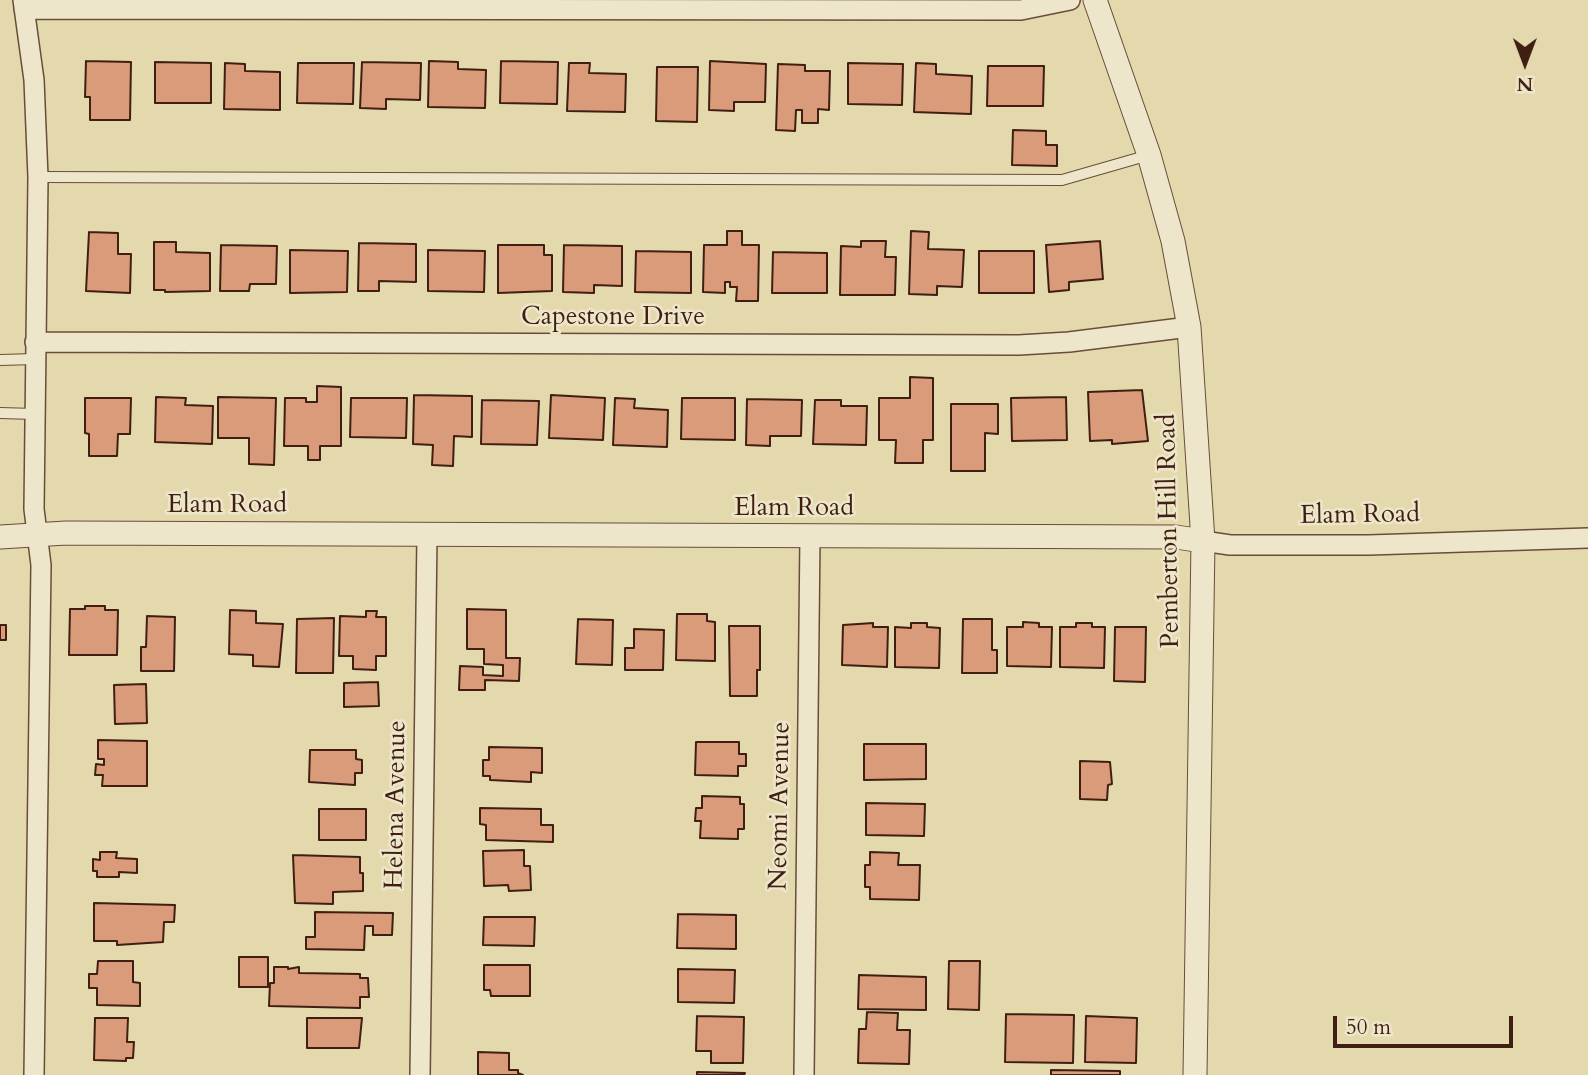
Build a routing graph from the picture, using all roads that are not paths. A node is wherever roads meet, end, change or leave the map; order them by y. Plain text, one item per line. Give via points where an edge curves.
1 (1070, 0) edge
2 (1095, 0) edge
3 (23, 4) edge
4 (1149, 155) junction
5 (38, 177) junction
6 (1189, 327) junction
7 (35, 351) junction
8 (0, 360) edge
9 (0, 413) edge
10 (35, 414) junction
11 (38, 535) junction
12 (427, 536) junction
13 (0, 537) edge
14 (810, 537) junction
15 (1588, 538) edge
16 (1203, 541) junction
17 (34, 1075) edge
18 (420, 1075) edge
19 (804, 1075) edge
20 (1195, 1075) edge

1 - 3 street via 1021,10
2 - 4 street, Pemberton Hill Road
3 - 5 street via 34,80
4 - 5 lane via 1062,180
4 - 6 street, Pemberton Hill Road via 1173,241
5 - 7 street
6 - 7 street, Capestone Drive via 1019,345
6 - 16 street, Pemberton Hill Road
7 - 8 lane
7 - 10 street
9 - 10 lane
10 - 11 street
11 - 12 street, Elam Road
11 - 13 street, Elam Road
11 - 17 street
12 - 14 street, Elam Road
12 - 18 street, Helena Avenue
14 - 16 street, Elam Road via 1176,537
14 - 19 street, Neomi Avenue
15 - 16 street, Elam Road via 1368,545
16 - 20 street, Pemberton Hill Road

